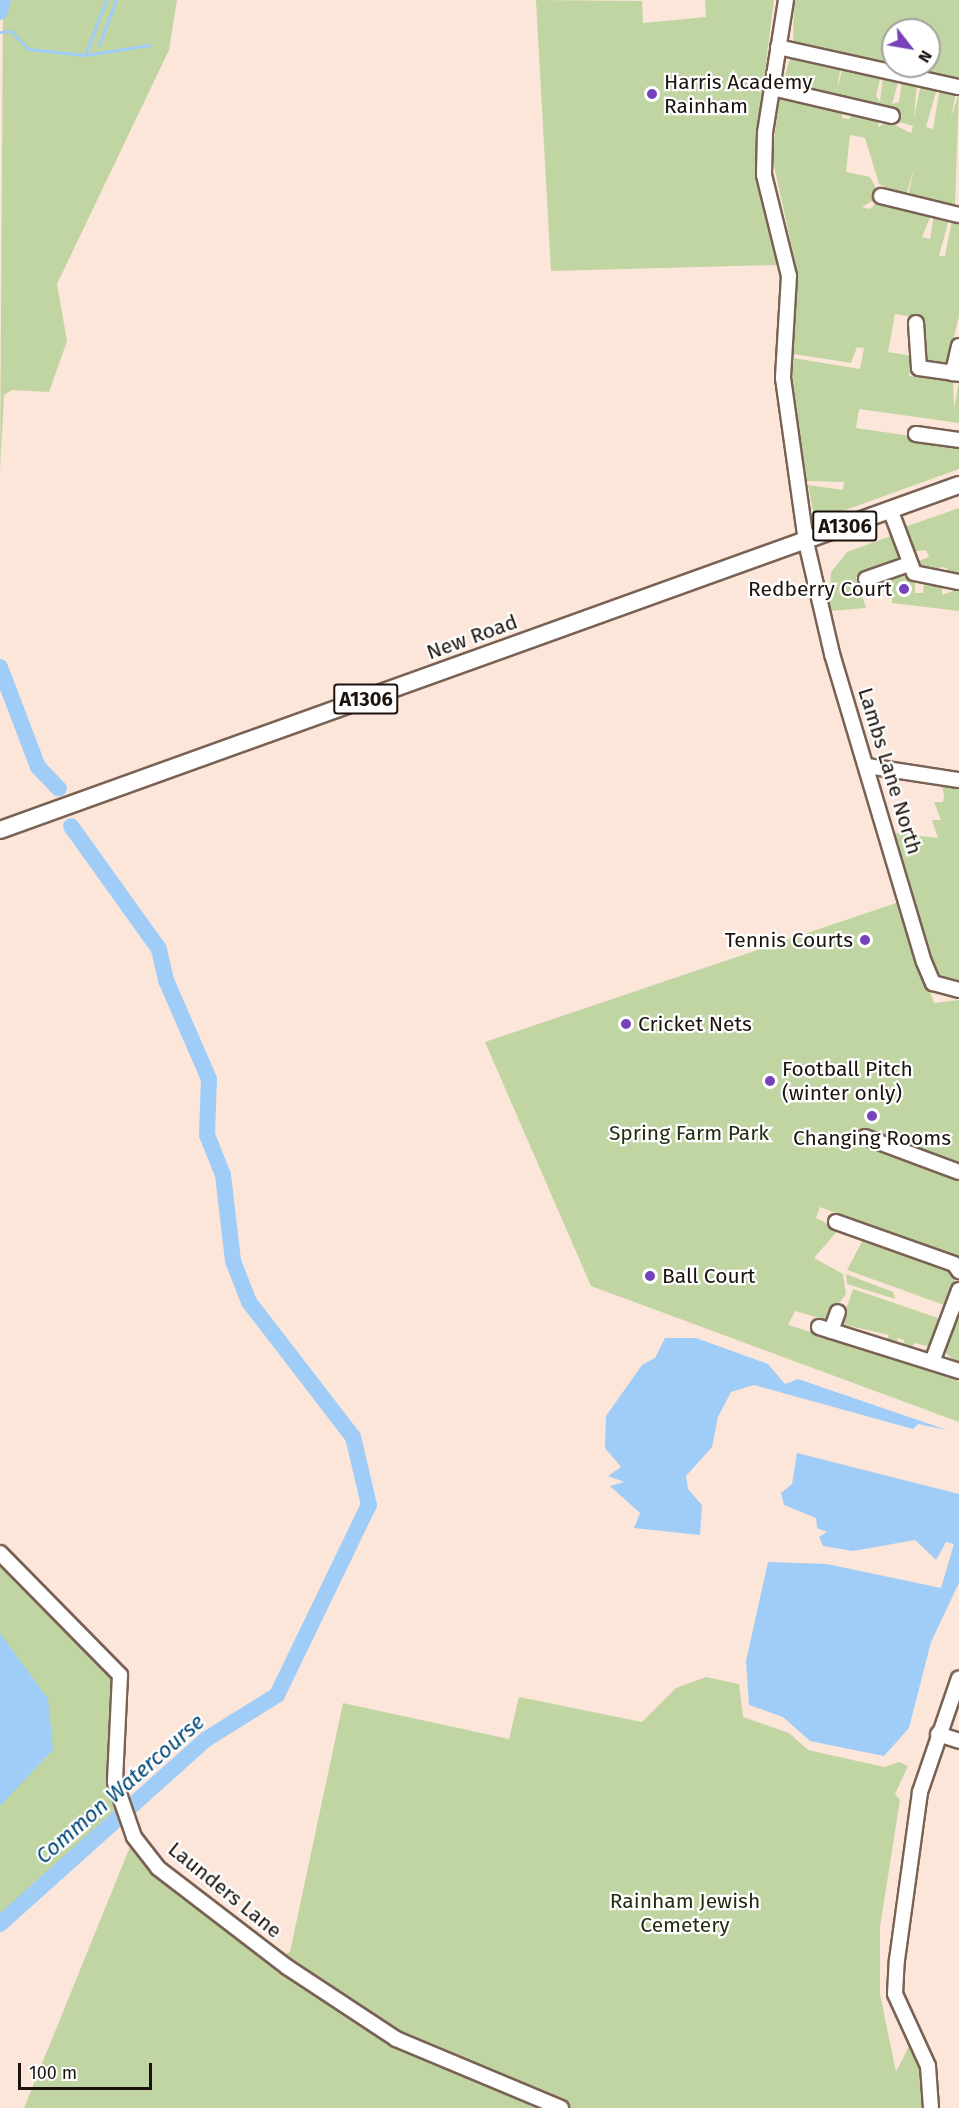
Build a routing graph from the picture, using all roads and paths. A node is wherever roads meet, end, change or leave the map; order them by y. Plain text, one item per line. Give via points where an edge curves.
1 (786, 0) edge
2 (778, 46) junction
3 (959, 87) edge
4 (772, 88) junction
5 (892, 116) dead end
6 (880, 196) dead end
7 (959, 215) edge
8 (916, 323) dead end
9 (959, 346) edge
10 (956, 374) edge
11 (916, 434) dead end
12 (959, 440) edge
13 (959, 485) edge
14 (890, 509) junction
15 (806, 542) junction
16 (909, 564) junction
17 (866, 579) dead end
18 (959, 582) edge
19 (867, 766) junction
20 (959, 780) edge
21 (0, 830) edge
22 (959, 990) edge
23 (865, 1137) dead end
24 (959, 1172) edge
25 (836, 1222) dead end
26 (959, 1271) edge
27 (959, 1290) edge
28 (838, 1312) dead end
29 (932, 1362) junction
30 (959, 1371) edge
31 (0, 1553) edge
32 (959, 1677) edge
33 (938, 1734) junction
34 (959, 1741) edge
35 (561, 2108) edge
36 (931, 2108) edge

1 - 2 street, Lambs Lane North
2 - 3 street
2 - 4 street, Lambs Lane North
4 - 5 street
4 - 15 street, Lambs Lane North via 764,175 789,276 783,378
6 - 7 street
8 - 10 street via 917,357 922,371
9 - 10 street
11 - 12 street
13 - 14 main road, New Road / A1306
14 - 15 main road, New Road / A1306
14 - 16 street
15 - 19 street, Lambs Lane North
15 - 21 main road, New Road / A1306
16 - 17 street
16 - 18 street via 918,576
19 - 20 street
19 - 22 street, Lambs Lane North via 930,978 938,987
23 - 24 street
25 - 26 street via 954,1264
27 - 29 street
28 - 29 street via 825,1329
29 - 30 street
31 - 35 street, Launders Lane via 120,1676 114,1758 120,1802 134,1838 158,1868 310,1983 396,2039
32 - 33 street
33 - 34 street
33 - 36 street via 911,1838 895,1994 928,2066

